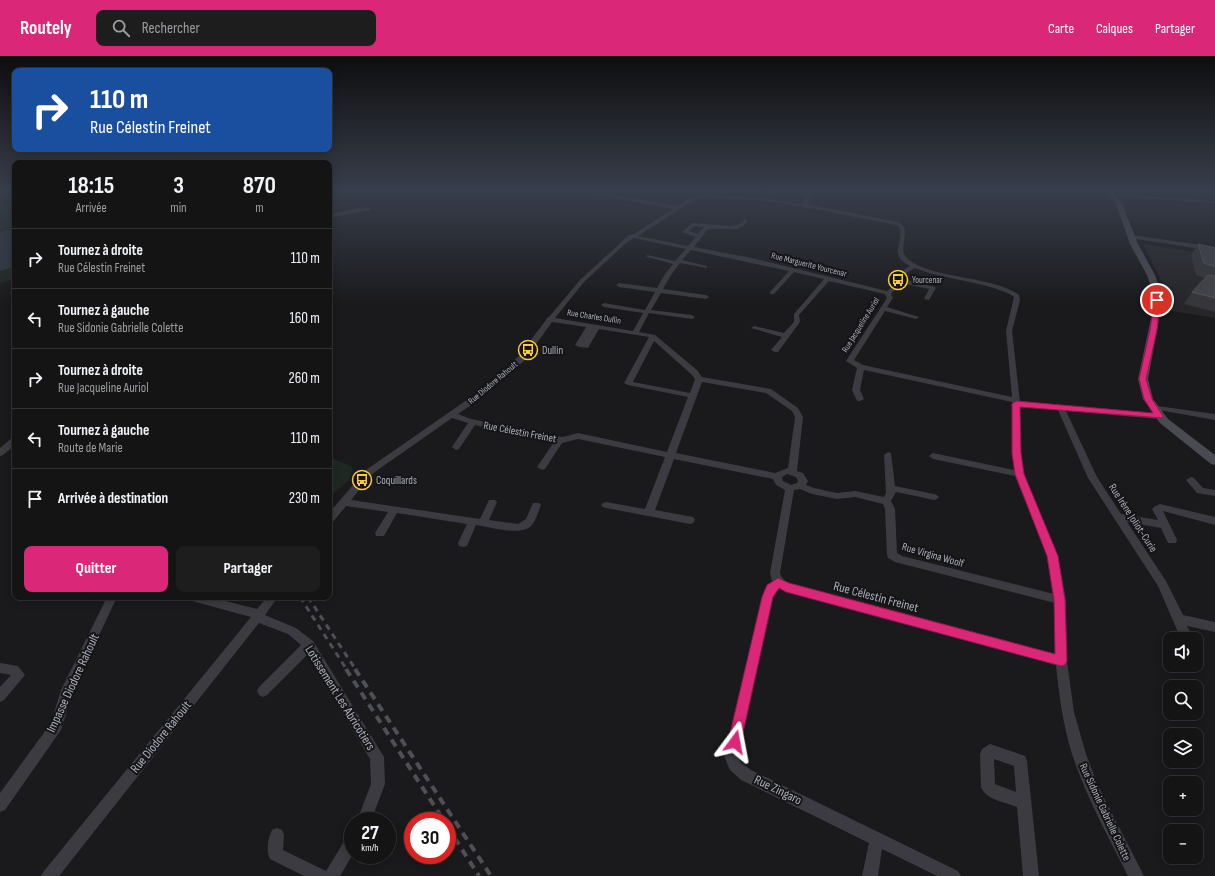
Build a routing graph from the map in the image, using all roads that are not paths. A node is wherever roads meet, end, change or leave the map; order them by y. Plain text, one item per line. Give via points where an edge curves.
1 (644, 228) edge
2 (689, 228) edge
3 (706, 228) edge
4 (902, 228) edge
5 (1128, 228) edge
6 (631, 236) junction
7 (700, 236) junction
8 (1132, 237) junction
9 (690, 248) junction
10 (1215, 249) edge
11 (649, 256) dead end
12 (678, 262) junction
13 (916, 266) junction
14 (705, 267) dead end
15 (793, 270) junction
16 (827, 279) junction
17 (898, 280) junction
18 (619, 285) dead end
19 (658, 290) junction
20 (888, 293) junction
21 (772, 294) dead end
22 (706, 297) dead end
23 (927, 299) dead end
24 (604, 304) dead end
25 (883, 308) junction
26 (646, 312) junction
27 (916, 316) dead end
28 (692, 317) dead end
29 (549, 319) junction
30 (754, 328) dead end
31 (636, 333) junction
32 (653, 336) junction
33 (786, 336) junction
34 (775, 350) dead end
35 (861, 367) junction
36 (699, 379) junction
37 (693, 396) junction
38 (860, 398) dead end
39 (1016, 402) junction
40 (1061, 408) junction
41 (1156, 412) junction
42 (452, 415) junction
43 (1215, 417) edge
44 (473, 422) junction
45 (559, 440) junction
46 (12, 444) edge
47 (456, 447) dead end
48 (0, 453) edge
49 (670, 455) junction
50 (888, 455) dead end
51 (933, 456) dead end
52 (1215, 461) edge
53 (542, 467) dead end
54 (792, 471) junction
55 (1019, 474) junction
56 (777, 477) junction
57 (1191, 480) dead end
58 (795, 487) junction
59 (890, 488) junction
60 (1215, 493) edge
61 (934, 497) dead end
62 (886, 501) junction
63 (344, 502) junction
64 (492, 502) dead end
65 (536, 505) dead end
66 (606, 505) dead end
67 (394, 510) junction
68 (649, 512) junction
69 (332, 516) edge
70 (1119, 517) junction
71 (690, 520) dead end
72 (1215, 521) edge
73 (478, 522) junction
74 (1164, 525) junction
75 (380, 533) dead end
76 (1172, 540) dead end
77 (462, 543) dead end
78 (778, 582) junction
79 (111, 600) edge
80 (202, 600) edge
81 (271, 600) edge
82 (1060, 600) junction
83 (258, 616) junction
84 (1179, 619) junction
85 (1215, 627) edge
86 (1184, 632) edge
87 (309, 645) junction
88 (1061, 661) junction
89 (0, 668) edge
90 (263, 691) dead end
91 (0, 696) edge
92 (1024, 802) dead end
93 (0, 805) edge
94 (367, 812) edge
95 (277, 835) dead end
96 (877, 838) junction
97 (344, 855) edge
98 (48, 876) edge
99 (321, 876) edge
100 (332, 876) edge
101 (870, 876) edge
102 (953, 876) edge
103 (1031, 876) edge
104 (1136, 876) edge

1 - 6 street, Rue Diodore Rahoult
2 - 7 street via 685,232
3 - 7 street
4 - 13 street, Rue Sidonie Gabrielle Colette via 899,251
5 - 8 street
6 - 9 street, Rue Marguerite Yourcenar
6 - 29 street, Rue Diodore Rahoult via 582,281
7 - 9 street
8 - 10 street
8 - 41 street via 1151,274 1156,292 1156,314 1143,379 1148,399
9 - 12 street
9 - 15 street, Rue Marguerite Yourcenar
11 - 12 street
12 - 14 street
12 - 19 street
13 - 17 street, Rue Jacqueline Auriol via 904,272
13 - 39 street, Rue Sidonie Gabrielle Colette via 1012,292 1017,296 1009,325
15 - 16 street, Rue Marguerite Yourcenar
15 - 21 street
16 - 20 street, Rue Marguerite Yourcenar
16 - 33 street via 796,315 797,322
17 - 20 street, Rue Jacqueline Auriol via 893,290
17 - 23 street via 933,288
18 - 19 street
19 - 22 street
19 - 26 street
20 - 25 street, Rue Jacqueline Auriol via 890,298
24 - 26 street
25 - 27 street
25 - 35 street, Rue Jacqueline Auriol via 850,361
26 - 28 street
26 - 31 street
29 - 31 street, Rue Charles Dullin
29 - 42 street, Rue Diodore Rahoult via 521,360
30 - 33 street
31 - 32 street, Rue Charles Dullin
32 - 36 street
32 - 37 street via 628,383
33 - 34 street
35 - 38 street via 856,390
35 - 39 street
36 - 37 street
36 - 54 street via 768,391 795,410 799,417
37 - 49 street
39 - 40 street
39 - 55 street, Rue Sidonie Gabrielle Colette via 1016,453
40 - 41 street
40 - 70 street, Rue Irène Joliot-Curie via 1093,478
41 - 43 street
41 - 52 street
42 - 44 street, Rue Célestin Freinet
42 - 63 street, Rue Diodore Rahoult via 369,472
44 - 45 street, Rue Célestin Freinet
44 - 47 street
45 - 49 street, Rue Célestin Freinet via 578,436
45 - 53 street
46 - 48 street
49 - 56 street, Rue Célestin Freinet
49 - 68 street
50 - 59 street
51 - 55 street
54 - 56 street via 782,472
54 - 58 street via 802,478 803,483
55 - 82 street, Rue Sidonie Gabrielle Colette via 1053,556
56 - 58 street via 782,485
57 - 60 street via 1200,491
58 - 62 street via 838,496 855,494
58 - 78 street via 775,573
59 - 61 street
59 - 62 street
62 - 82 street, Rue Virgina Woolf via 890,509 892,555 899,559
63 - 67 street
63 - 69 street, Rue Diodore Rahoult
64 - 73 street
65 - 73 street via 528,525 524,527
66 - 68 street
67 - 73 street
67 - 75 street
68 - 71 street
70 - 74 street
70 - 84 street, Rue Irène Joliot-Curie via 1162,584
72 - 74 street via 1160,507 1157,509
73 - 77 street
74 - 76 street
78 - 88 street, Rue Célestin Freinet via 786,587
78 - 96 street, Rue Zingaro via 768,597 731,756 732,763 746,775
79 - 93 street, Impasse Diodore Rahoult via 67,690 56,726
80 - 83 street, Lotissement Les Abricotiers
81 - 83 street, Rue Diodore Rahoult
82 - 88 street, Rue Sidonie Gabrielle Colette
83 - 87 street, Lotissement Les Abricotiers via 292,630
83 - 98 street, Rue Diodore Rahoult
84 - 85 street
84 - 86 street, Rue Irène Joliot-Curie
87 - 90 street
87 - 94 street, Lotissement Les Abricotiers via 377,757 378,784
88 - 104 street, Rue Sidonie Gabrielle Colette via 1068,712 1079,754 1099,803
89 - 91 street via 14,670 19,675
92 - 103 street
95 - 99 street via 274,854
96 - 101 street
96 - 102 street, Rue Zingaro
97 - 100 street

